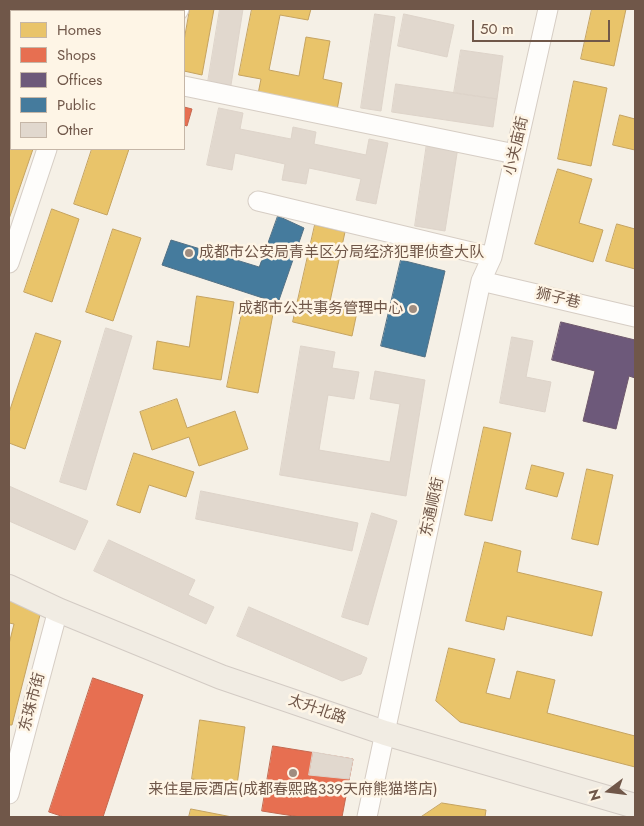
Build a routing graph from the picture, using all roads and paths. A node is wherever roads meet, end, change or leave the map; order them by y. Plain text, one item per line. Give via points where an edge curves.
1 (548, 9) edge
2 (185, 86) edge
3 (47, 150) edge
4 (515, 154) junction
5 (258, 201) dead end
6 (492, 257) junction
7 (9, 263) edge
8 (481, 281) junction
9 (635, 317) edge
10 (9, 588) edge
11 (58, 610) junction
12 (385, 733) junction
13 (9, 794) edge
14 (635, 806) edge
15 (367, 817) edge

1 - 4 street, 小关庙街
2 - 4 street
3 - 7 street
4 - 6 street, 小关庙街
5 - 6 street
6 - 8 street, 小关庙街
8 - 9 street, 狮子巷
8 - 12 street, 东通顺街
10 - 11 main road, 太升北路
11 - 12 main road, 太升北路 via 220,677
11 - 13 street, 东珠市街
12 - 14 main road, 太升北路
12 - 15 street, 东通顺街

